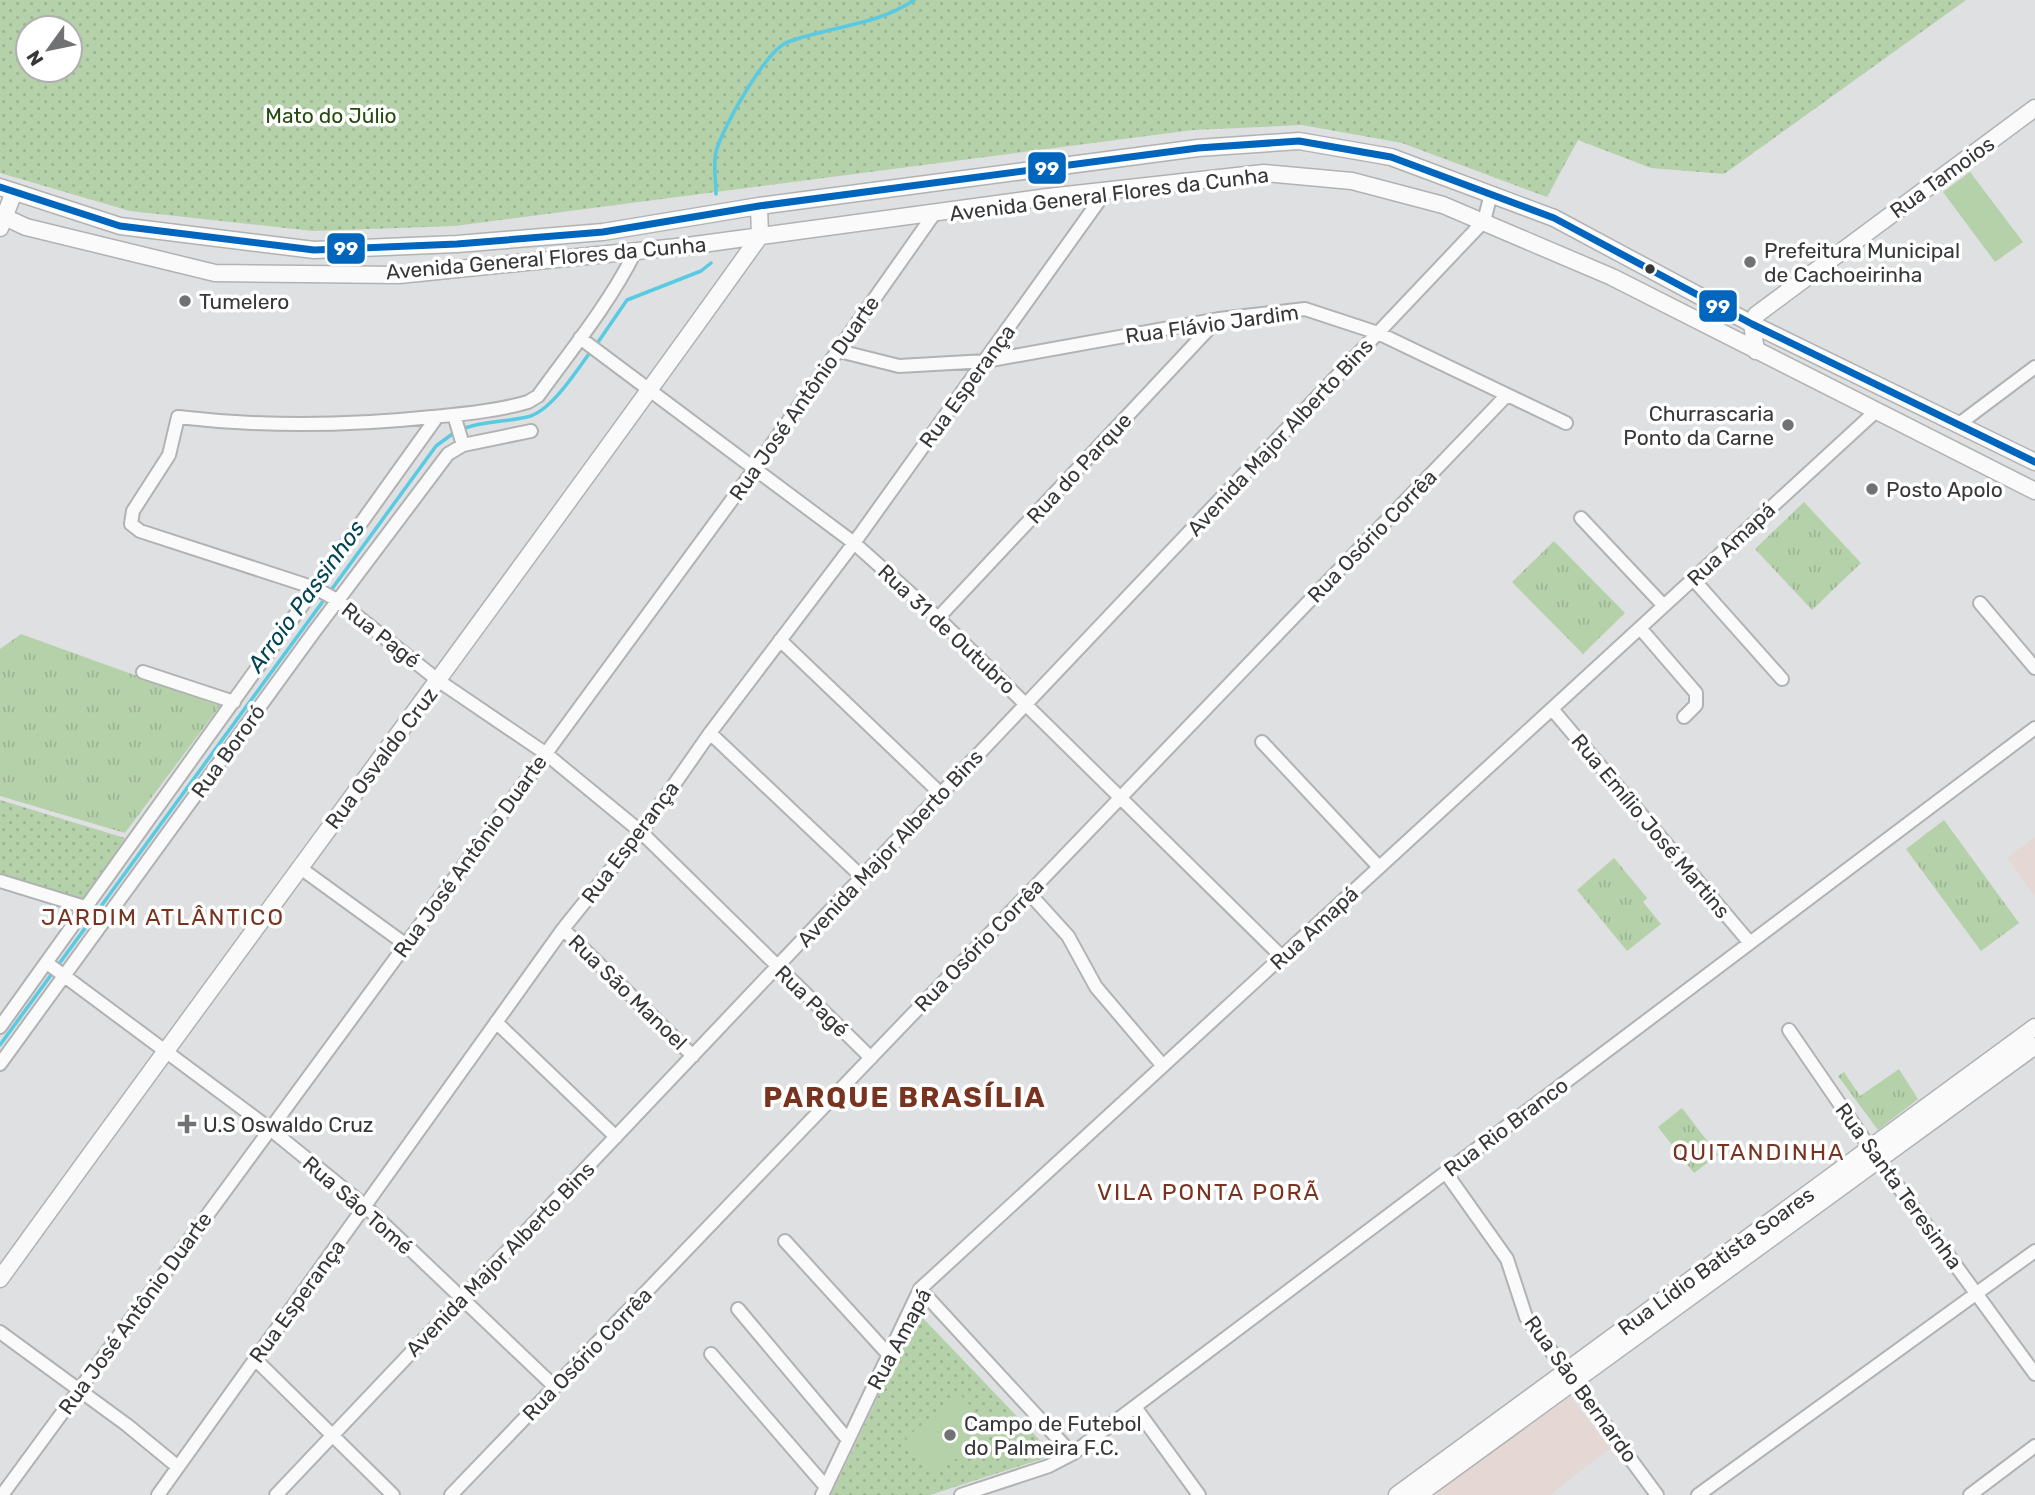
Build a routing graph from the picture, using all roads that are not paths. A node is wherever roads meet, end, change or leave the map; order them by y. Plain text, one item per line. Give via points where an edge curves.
1 (2035, 108) edge
2 (7, 190) edge
3 (1106, 191) junction
4 (1491, 194) junction
5 (759, 206) junction
6 (934, 214) junction
7 (1, 220) edge
8 (1484, 221) junction
9 (603, 232) junction
10 (760, 236) junction
11 (635, 252) junction
12 (1219, 319) junction
13 (1752, 324) junction
14 (1378, 333) junction
15 (584, 341) junction
16 (839, 351) junction
17 (1756, 351) junction
18 (986, 361) junction
19 (2035, 367) edge
20 (650, 391) junction
21 (1507, 395) junction
22 (1875, 412) junction
23 (437, 416) junction
24 (455, 419) junction
25 (1566, 423) dead end
26 (1959, 424) junction
27 (531, 431) dead end
28 (461, 441) junction
29 (2035, 462) edge
30 (756, 467) junction
31 (2035, 491) edge
32 (1581, 518) dead end
33 (854, 543) junction
34 (1693, 579) junction
35 (317, 589) junction
36 (336, 599) junction
37 (1980, 603) dead end
38 (1664, 606) junction
39 (939, 618) junction
40 (1640, 628) junction
41 (780, 640) junction
42 (2035, 668) edge
43 (143, 671) dead end
44 (1782, 679) dead end
45 (439, 681) junction
46 (234, 702) junction
47 (1026, 704) junction
48 (1552, 709) junction
49 (1684, 717) dead end
50 (2035, 730) edge
51 (710, 733) junction
52 (1262, 742) dead end
53 (545, 753) junction
54 (941, 794) junction
55 (1121, 797) junction
56 (641, 832) junction
57 (299, 867) junction
58 (1379, 867) junction
59 (862, 877) junction
60 (0, 881) edge
61 (1029, 893) junction
62 (88, 908) junction
63 (563, 929) junction
64 (1751, 943) junction
65 (405, 944) junction
66 (1282, 957) junction
67 (49, 964) junction
68 (777, 967) junction
69 (63, 975) junction
70 (496, 1022) junction
71 (0, 1027) edge
72 (2035, 1027) edge
73 (1789, 1030) dead end
74 (2028, 1045) edge
75 (165, 1051) junction
76 (693, 1056) junction
77 (871, 1058) junction
78 (0, 1064) edge
79 (1163, 1066) junction
80 (270, 1129) junction
81 (616, 1137) junction
82 (1874, 1155) junction
83 (1446, 1173) junction
84 (365, 1206) junction
85 (785, 1241) dead end
86 (2035, 1251) edge
87 (0, 1279) edge
88 (920, 1289) junction
89 (1977, 1294) junction
90 (461, 1299) junction
91 (738, 1309) dead end
92 (0, 1332) edge
93 (711, 1354) dead end
94 (888, 1354) junction
95 (255, 1359) junction
96 (2035, 1374) edge
97 (1570, 1376) junction
98 (555, 1387) junction
99 (79, 1390) junction
100 (1135, 1407) junction
101 (332, 1436) junction
102 (848, 1440) junction
103 (2035, 1446) edge
104 (1072, 1454) junction
105 (178, 1467) junction
106 (824, 1491) edge
107 (1407, 1494) edge
108 (2, 1495) edge
109 (158, 1495) edge
110 (276, 1495) edge
111 (393, 1495) edge
112 (452, 1495) edge
113 (961, 1495) edge
114 (1199, 1495) edge
115 (1657, 1495) edge
116 (1698, 1495) edge
117 (1970, 1495) edge

1 - 13 main road, Rua Tamoios via 1756,315
2 - 7 main road
2 - 9 main road, Avenida General Flores da Cunha via 120,226 314,250
3 - 6 main road, Avenida General Flores da Cunha
3 - 8 main road, Avenida General Flores da Cunha via 1264,173 1352,181
3 - 18 street, Rua Esperança
4 - 5 main road, Avenida General Flores da Cunha via 1391,157 1299,141 1198,148
4 - 8 street, Avenida Major Alberto Bins
4 - 13 main road, Avenida General Flores da Cunha via 1554,218
5 - 9 main road, Avenida General Flores da Cunha
5 - 10 main road
6 - 10 main road, Avenida General Flores da Cunha
6 - 16 street, Rua José Antônio Duarte
7 - 11 main road, Avenida General Flores da Cunha via 215,273 399,275
8 - 14 street, Avenida Major Alberto Bins
8 - 17 main road, Avenida General Flores da Cunha via 1612,277
9 - 11 main road
10 - 11 main road, Avenida General Flores da Cunha
10 - 20 main road, Rua Osvaldo Cruz
11 - 15 street
12 - 14 street, Rua Flávio Jardim via 1305,309
12 - 18 street, Rua Flávio Jardim
12 - 39 street, Rua do Parque
13 - 17 main road
13 - 26 main road, Avenida General Flores da Cunha
14 - 21 street, Rua Flávio Jardim
14 - 47 street, Avenida Major Alberto Bins
15 - 20 street, Rua 31 de Outubro
15 - 24 street via 538,396
16 - 18 street, Rua Flávio Jardim via 898,366
16 - 30 street, Rua José Antônio Duarte
17 - 22 main road, Avenida General Flores da Cunha
18 - 33 street, Rua Esperança
19 - 26 street
20 - 30 street, Rua 31 de Outubro
20 - 45 main road, Rua Osvaldo Cruz
21 - 25 street, Rua Flávio Jardim
21 - 55 street, Rua Osório Corrêa
22 - 31 main road, Avenida General Flores da Cunha
22 - 34 street, Rua Amapá
23 - 24 street
23 - 35 street
23 - 35 street, Rua Pagé via 323,426 178,417 169,455 133,512 131,524
24 - 28 street
26 - 29 main road, Avenida General Flores da Cunha
27 - 28 street, Rua Bororó
28 - 36 street, Rua Bororó
30 - 33 street, Rua 31 de Outubro
30 - 53 street, Rua José Antônio Duarte
32 - 38 street
33 - 39 street, Rua 31 de Outubro
33 - 41 street, Rua Esperança
34 - 38 street, Rua Amapá
34 - 44 street
35 - 36 street, Rua Pagé
35 - 46 street
36 - 45 street, Rua Pagé
36 - 69 street, Rua Bororó
37 - 42 street
38 - 40 street, Rua Amapá
39 - 47 street, Rua 31 de Outubro
40 - 48 street, Rua Amapá
40 - 49 street via 1696,693 1696,705
41 - 51 street, Rua Esperança
41 - 54 street
43 - 46 street
45 - 53 street, Rua Pagé
45 - 57 main road, Rua Osvaldo Cruz
46 - 62 street
47 - 54 street, Avenida Major Alberto Bins
47 - 55 street, Rua 31 de Outubro
48 - 58 street, Rua Amapá
48 - 64 street, Rua Emílio José Martins
50 - 64 street, Rua Rio Branco
51 - 56 street, Rua Esperança
51 - 59 street
52 - 58 street
53 - 56 street, Rua Pagé
53 - 65 street, Rua José Antônio Duarte
54 - 59 street, Avenida Major Alberto Bins
55 - 61 street, Rua Osório Corrêa
55 - 66 street, Rua 31 de Outubro
56 - 63 street, Rua Esperança
56 - 68 street, Rua Pagé
57 - 65 street
57 - 75 main road, Rua Osvaldo Cruz
58 - 66 street, Rua Amapá
59 - 68 street, Avenida Major Alberto Bins
60 - 62 street
61 - 77 street, Rua Osório Corrêa
61 - 79 street via 1068,936 1097,987
62 - 67 street
63 - 70 street, Rua Esperança
63 - 76 street, Rua São Manoel
64 - 83 street, Rua Rio Branco
65 - 80 street, Rua José Antônio Duarte
66 - 79 street, Rua Amapá
67 - 69 street, Rua São Tomé
67 - 71 street
68 - 76 street, Avenida Major Alberto Bins
68 - 77 street, Rua Pagé
69 - 75 street, Rua São Tomé
69 - 78 street, Rua Bororó
70 - 81 street
70 - 84 street, Rua Esperança
72 - 74 main road, Rua Lídio Batista Soares
73 - 82 street, Rua Santa Teresinha
74 - 82 main road, Rua Lídio Batista Soares
75 - 80 street, Rua São Tomé
75 - 87 main road, Rua Osvaldo Cruz
76 - 81 street, Avenida Major Alberto Bins
77 - 98 street, Rua Osório Corrêa
79 - 88 street, Rua Amapá
80 - 84 street, Rua São Tomé
80 - 99 street, Rua José Antônio Duarte
81 - 90 street, Avenida Major Alberto Bins
82 - 89 street, Rua Santa Teresinha
82 - 97 main road, Rua Lídio Batista Soares
83 - 97 street, Rua São Bernardo via 1507,1259 1527,1317
83 - 100 street, Rua Rio Branco
84 - 90 street, Rua São Tomé
84 - 95 street, Rua Esperança
85 - 94 street
86 - 89 street
88 - 94 street, Rua Amapá
88 - 104 street
89 - 96 street, Rua Santa Teresinha
89 - 116 street
90 - 98 street, Rua São Tomé
90 - 101 street, Avenida Major Alberto Bins
91 - 102 street
92 - 99 street
93 - 106 street
94 - 102 street, Rua Amapá
95 - 101 street
95 - 105 street, Rua Esperança
97 - 107 main road, Rua Lídio Batista Soares
97 - 115 street, Rua São Bernardo
98 - 112 street, Rua Osório Corrêa
99 - 105 street
99 - 108 street, Rua José Antônio Duarte
100 - 104 street, Rua Rio Branco
100 - 114 street
101 - 110 street, Avenida Major Alberto Bins
101 - 111 street
102 - 106 street, Rua Amapá
103 - 117 street
104 - 113 street, Rua Rio Branco
105 - 109 street, Rua Esperança

